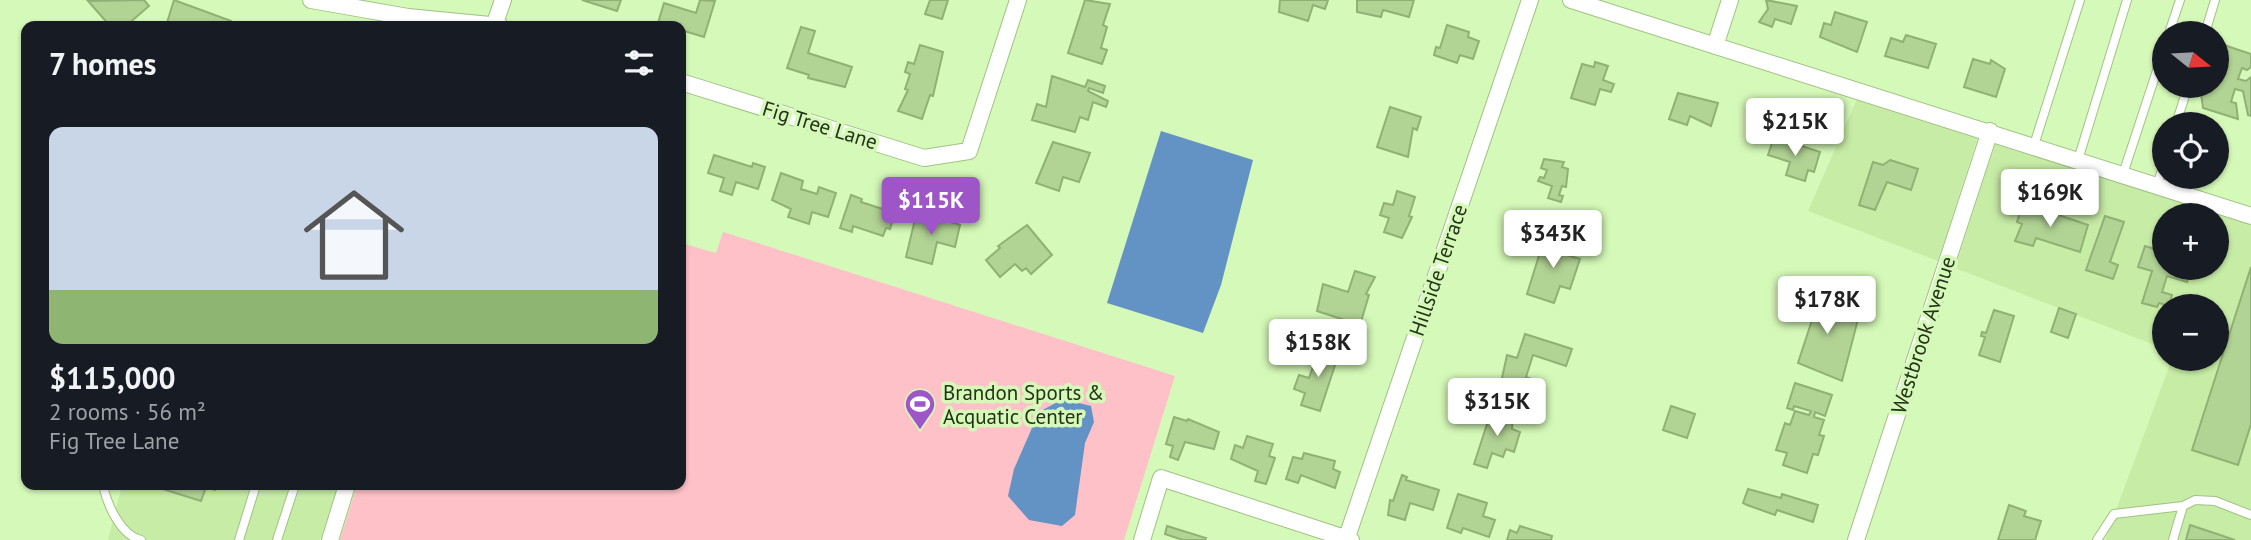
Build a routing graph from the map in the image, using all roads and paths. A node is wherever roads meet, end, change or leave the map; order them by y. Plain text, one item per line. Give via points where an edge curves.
1 (310, 0) edge
2 (503, 0) edge
3 (1018, 0) edge
4 (1530, 0) edge
5 (1570, 0) edge
6 (1730, 0) edge
7 (2080, 0) edge
8 (2127, 0) edge
9 (2180, 0) edge
10 (2215, 0) edge
11 (447, 21) edge
12 (497, 21) edge
13 (2173, 21) edge
14 (2209, 21) edge
15 (1715, 46) junction
16 (686, 84) edge
17 (2152, 86) edge
18 (1990, 131) junction
19 (2034, 145) junction
20 (2078, 160) junction
21 (2123, 174) junction
22 (2152, 183) edge
23 (2169, 189) edge
24 (2251, 216) edge
25 (105, 490) edge
26 (254, 490) edge
27 (293, 490) edge
28 (345, 490) edge
29 (2183, 506) junction
30 (2251, 515) edge
31 (141, 540) edge
32 (239, 540) edge
33 (277, 540) edge
34 (330, 540) edge
35 (1142, 540) edge
36 (1348, 540) edge
37 (1856, 540) edge
38 (2097, 540) edge
39 (2173, 540) edge

1 - 11 street
2 - 12 street
3 - 16 street, Fig Tree Lane via 969,151 924,158
4 - 36 street, Hillside Terrace
5 - 15 street
6 - 15 street
7 - 19 lane
8 - 20 lane
9 - 13 lane
10 - 14 lane
15 - 18 street
17 - 21 lane
18 - 19 street
18 - 37 street, Westbrook Avenue
19 - 20 street
20 - 21 street
21 - 22 street
23 - 24 street
25 - 31 lane via 117,520
26 - 32 lane
27 - 33 lane
28 - 34 street
29 - 30 lane via 2195,500 2215,501
29 - 38 lane via 2115,514
29 - 39 lane
35 - 36 street via 1161,478

